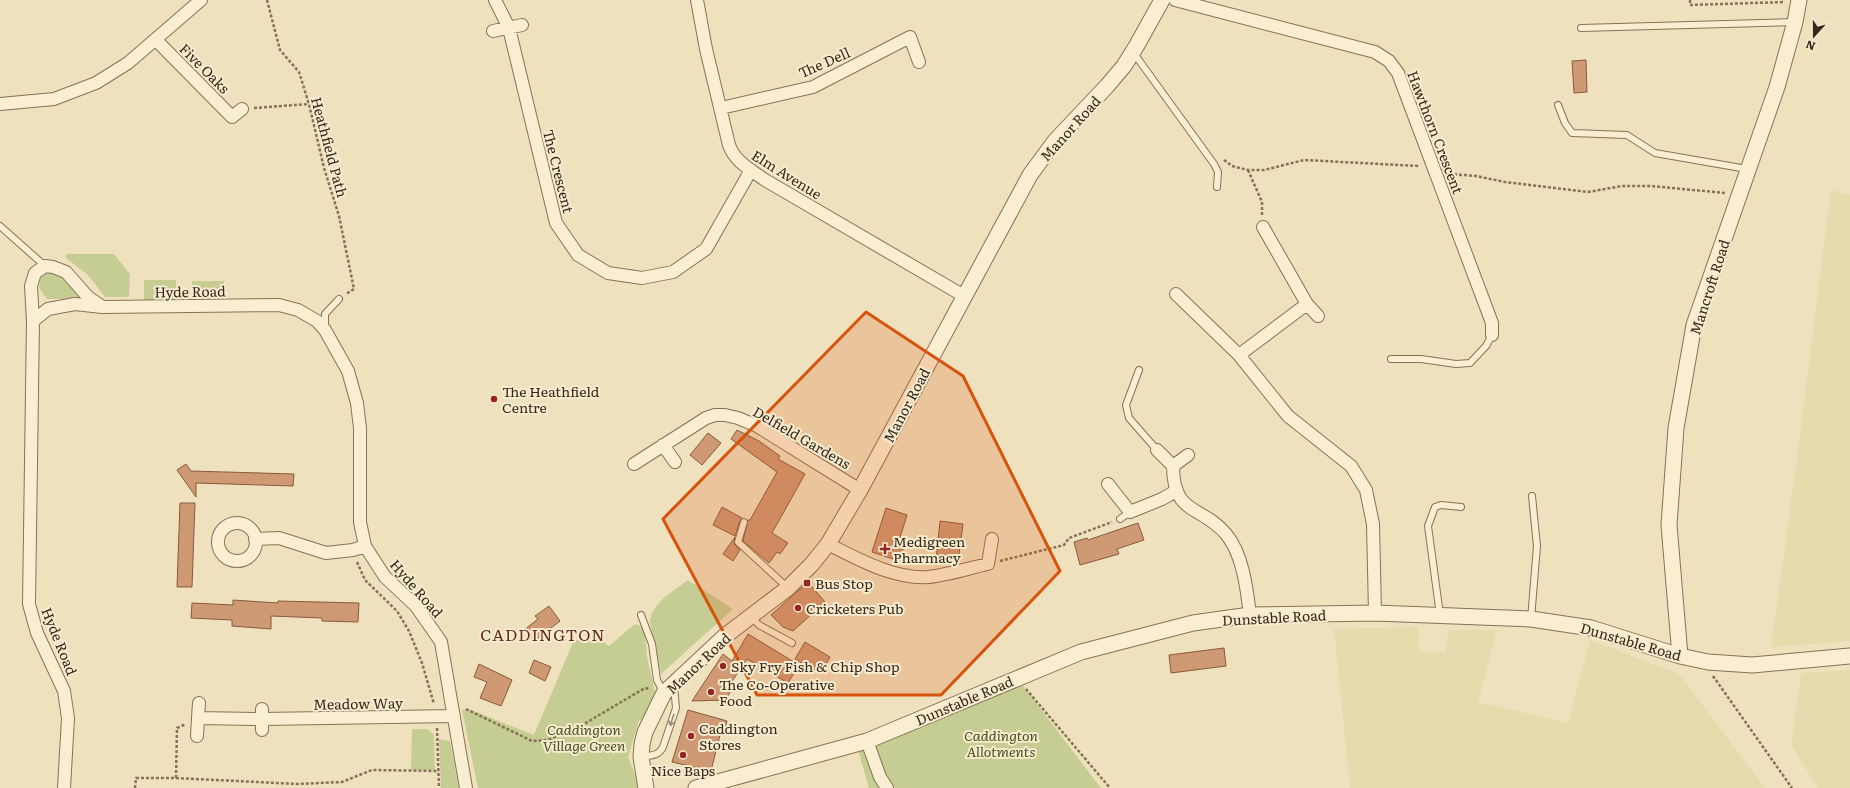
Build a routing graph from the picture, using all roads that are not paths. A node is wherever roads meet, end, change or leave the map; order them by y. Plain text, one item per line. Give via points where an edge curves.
1 (201, 0) edge
2 (495, 0) edge
3 (696, 0) edge
4 (1162, 0) edge
5 (1175, 0) edge
6 (1798, 1) edge
7 (1795, 22) junction
8 (522, 25) dead end
9 (509, 28) junction
10 (1581, 28) dead end
11 (493, 31) dead end
12 (156, 40) junction
13 (1133, 52) junction
14 (919, 62) dead end
15 (0, 104) edge
16 (1558, 105) dead end
17 (721, 108) junction
18 (242, 109) road end
19 (1749, 169) junction
20 (752, 170) junction
21 (1217, 187) dead end
22 (0, 226) edge
23 (1263, 227) road end
24 (45, 266) junction
25 (1176, 294) dead end
26 (964, 296) junction
27 (339, 299) road end
28 (1307, 304) junction
29 (102, 307) junction
30 (1318, 316) dead end
31 (33, 321) junction
32 (325, 330) junction
33 (1492, 335) joint
34 (1239, 355) junction
35 (1391, 359) dead end
36 (1139, 370) dead end
37 (663, 445) junction
38 (1157, 450) joint
39 (1188, 455) dead end
40 (675, 462) dead end
41 (634, 464) dead end
42 (1173, 466) junction
43 (1108, 484) dead end
44 (860, 490) junction
45 (1176, 491) junction
46 (1532, 496) dead end
47 (1461, 507) dead end
48 (1130, 512) junction
49 (1120, 519) road end
50 (744, 522) dead end
51 (255, 539) dead end
52 (992, 539) dead end
53 (828, 544) junction
54 (365, 546) junction
55 (788, 588) junction
56 (1375, 613) junction
57 (641, 614) dead end
58 (1250, 615) junction
59 (1440, 615) junction
60 (750, 617) junction
61 (1531, 619) junction
62 (792, 643) dead end
63 (1680, 656) junction
64 (1850, 656) edge
65 (669, 687) junction
66 (199, 703) dead end
67 (454, 716) junction
68 (198, 718) junction
69 (197, 736) dead end
70 (867, 741) junction
71 (641, 757) junction
72 (64, 788) edge
73 (466, 788) edge
74 (646, 788) edge
75 (696, 788) edge
76 (886, 788) edge

1 - 12 street
2 - 9 street, The Crescent
3 - 17 street, Elm Avenue
4 - 13 street, Manor Road
5 - 33 street, Hawthorn Crescent via 1375,52 1384,57 1398,73 1492,323
6 - 7 street, Mancroft Road
7 - 10 lane
7 - 19 street, Mancroft Road via 1777,87
8 - 9 street
9 - 11 street
9 - 20 street, The Crescent via 556,223 578,255 608,273 642,278 673,272 706,249
12 - 15 street via 128,63 96,82 54,99
12 - 18 street, Five Oaks via 228,120
13 - 21 lane via 1214,164 1218,172
13 - 26 street, Manor Road via 1107,86 1055,141 1030,175
14 - 17 street, The Dell via 910,37 813,87
16 - 19 lane via 1572,133 1627,135 1655,153
17 - 20 street, Elm Avenue via 732,152
19 - 63 street, Mancroft Road via 1694,325 1676,428 1669,525
20 - 26 street, Elm Avenue
22 - 24 lane
23 - 28 street
24 - 29 street via 66,272 88,297
24 - 31 street via 35,273 31,286
25 - 34 street
26 - 44 street, Manor Road
27 - 32 lane via 325,314
28 - 30 street
28 - 34 street
29 - 31 street, Hyde Road via 75,304 48,309
29 - 32 street, Hyde Road via 279,305 298,310 318,321
31 - 72 street, Hyde Road via 28,604 37,633 64,691 68,718
32 - 54 street, Hyde Road via 348,371 357,403 360,428 360,522
33 - 35 lane via 1486,346 1470,363
34 - 56 street via 1288,416 1350,466 1366,490 1373,524
36 - 38 lane via 1126,405 1129,418
37 - 40 street
37 - 41 street, Delfield Gardens
37 - 44 street, Delfield Gardens via 706,418 715,415 738,418 757,426
38 - 42 street
39 - 42 street
42 - 45 street
43 - 48 street
44 - 53 street, Manor Road
45 - 48 street
45 - 58 street via 1183,501 1220,527 1235,546 1247,587
46 - 61 lane via 1537,546
47 - 59 lane via 1435,507 1428,526
48 - 49 lane
50 - 55 lane via 738,542
51 - 54 street via 279,538 326,553
52 - 53 street via 988,564 928,577 899,574 864,562
53 - 55 street, Manor Road
54 - 67 street, Hyde Road via 385,577 416,606 441,642
55 - 60 street, Manor Road
56 - 58 street, Dunstable Road
56 - 59 street, Dunstable Road
57 - 65 lane via 652,644 657,680
58 - 70 street, Dunstable Road via 1193,623 1081,652
59 - 61 street, Dunstable Road
60 - 62 lane via 759,625
60 - 65 street, Manor Road
61 - 63 street, Dunstable Road via 1591,628
63 - 64 street, Dunstable Road via 1702,661 1752,665
65 - 71 street, Manor Road via 645,732
65 -> 71 lane via 676,698 676,708 664,747 661,752
66 - 68 street
67 - 68 street, Meadow Way
67 - 73 street, Hyde Road
68 - 69 street
70 - 75 street, Dunstable Road
70 - 76 street
71 - 74 street, Manor Road

